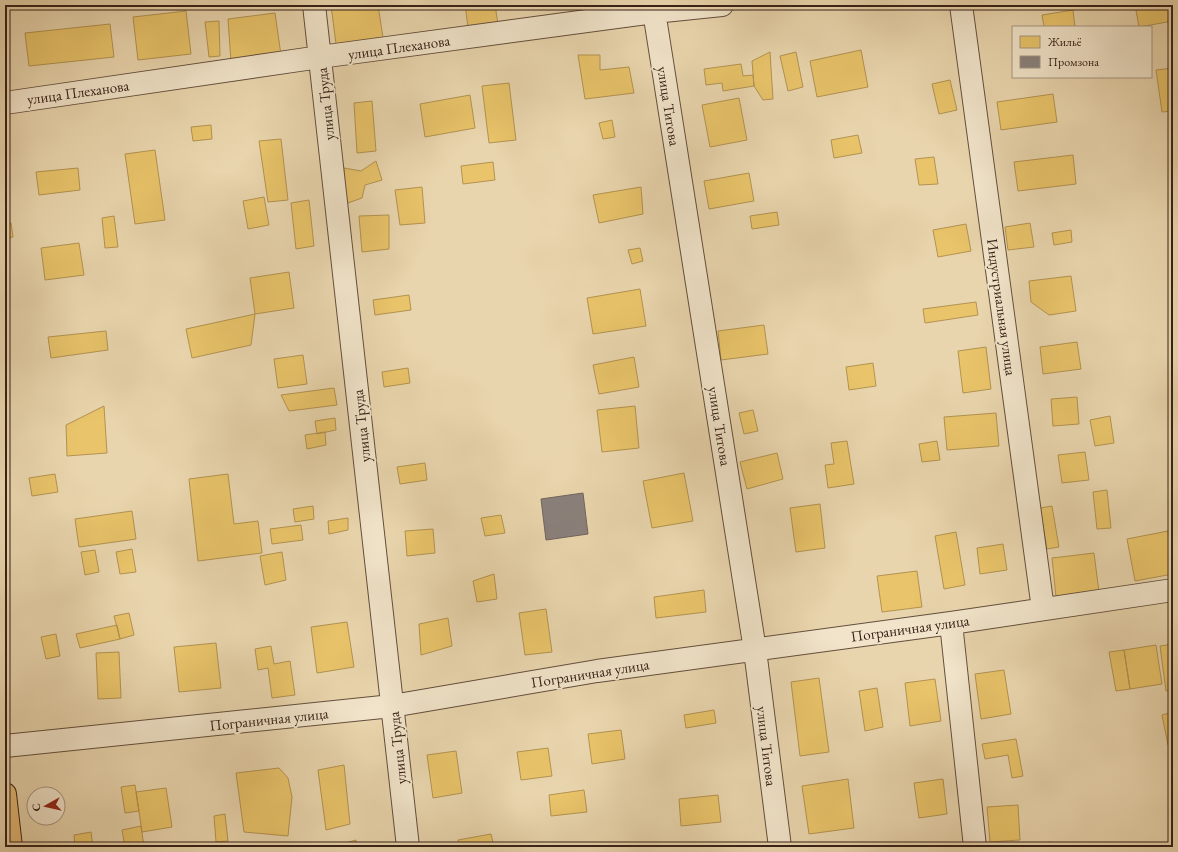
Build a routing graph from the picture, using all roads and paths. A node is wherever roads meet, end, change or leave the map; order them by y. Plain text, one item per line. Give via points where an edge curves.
1 (314, 5) edge
2 (722, 5) edge
3 (961, 5) edge
4 (654, 9) edge
5 (320, 57) junction
6 (5, 103) edge
7 (1173, 590) edge
8 (1043, 609) junction
9 (951, 623) junction
10 (755, 650) junction
11 (392, 706) junction
12 (5, 746) edge
13 (5, 794) edge
14 (11, 847) edge
15 (408, 847) edge
16 (780, 847) edge
17 (975, 847) edge

1 - 5 street, улица Труда
2 - 4 street, улица Плеханова
3 - 8 street, Индустриальная улица
4 - 5 street, улица Плеханова
4 - 10 street, улица Титова
5 - 6 street, улица Плеханова
5 - 11 street, улица Труда
7 - 8 street, Пограничная улица
8 - 9 street, Пограничная улица
9 - 10 street, Пограничная улица
9 - 17 street
10 - 11 street, Пограничная улица via 597,671
10 - 16 street, улица Титова
11 - 12 street, Пограничная улица
11 - 15 street, улица Труда
13 - 14 main road

